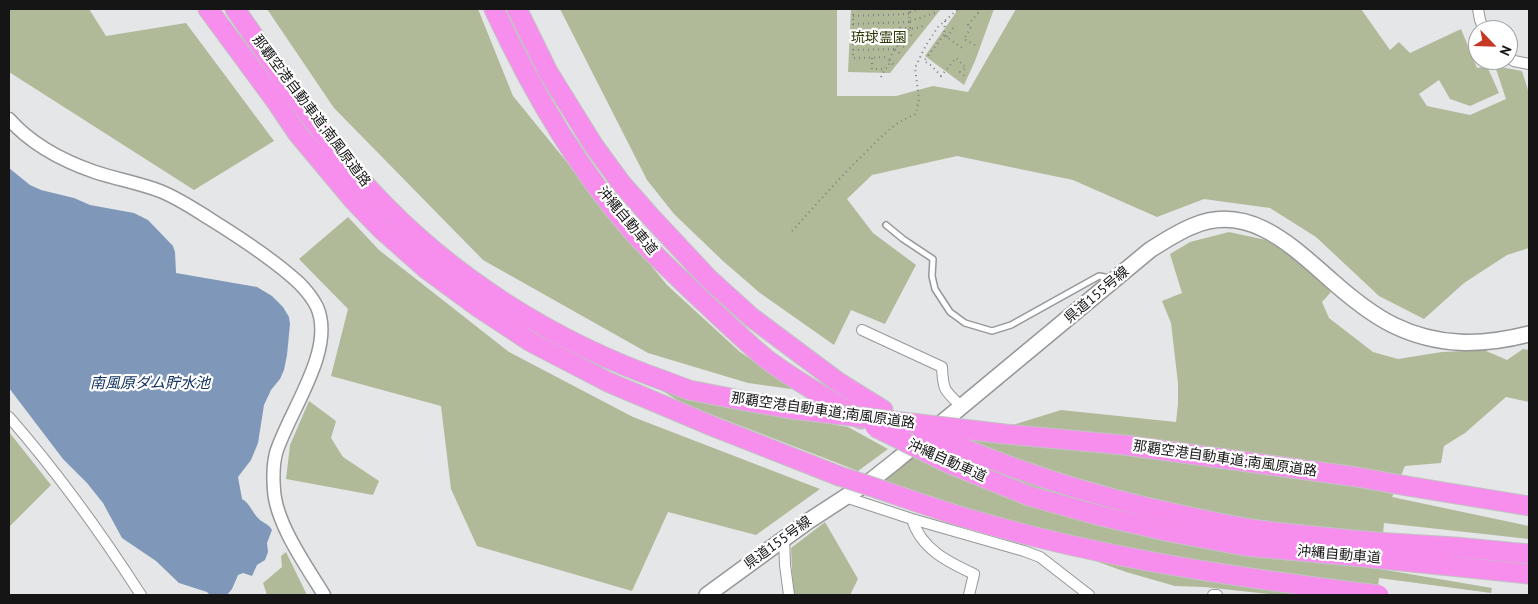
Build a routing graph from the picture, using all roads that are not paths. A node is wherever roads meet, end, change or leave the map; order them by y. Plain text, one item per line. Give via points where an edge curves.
1 (208, 9) edge
2 (235, 9) edge
3 (494, 9) edge
4 (517, 9) edge
5 (9, 119) edge
6 (886, 225) dead end
7 (1112, 282) junction
8 (862, 330) dead end
9 (1529, 334) edge
10 (961, 406) junction
11 (9, 417) edge
12 (879, 419) junction
13 (845, 497) junction
14 (1529, 506) edge
15 (912, 519) junction
16 (784, 539) junction
17 (1374, 550) junction
18 (1529, 554) edge
19 (1529, 574) edge
20 (142, 595) edge
21 (324, 595) edge
22 (707, 595) edge
23 (789, 595) edge
24 (969, 595) edge
25 (1089, 595) edge
26 (1213, 595) edge
27 (1217, 595) edge
28 (1379, 595) edge

1 - 28 highway, 那覇空港自動車道;南風原道路, bridge via 298,134 382,230 425,268 530,342 608,382 839,476 972,520 1155,563
2 - 14 highway, 那覇空港自動車道;南風原道路, bridge via 345,162 434,252 486,292 543,326 627,368 689,390 791,409 1124,445 1357,477
3 - 12 highway, 沖縄自動車道 via 556,127 634,233 766,358 805,385
4 - 12 highway, 沖縄自動車道 via 548,72 594,146 650,216 708,278 751,317 838,382
5 - 21 street via 27,137 66,159 161,191 185,204 266,257 300,284 316,306 322,339 276,452 273,470 278,509
6 - 7 lane via 933,259 934,289 950,312 965,323 992,331 1011,325 1099,276
7 - 9 main road, 県道155号線 via 1150,250 1194,225 1217,220 1240,221 1257,225 1286,241 1368,309 1392,325 1415,334 1461,344 1501,341
7 - 10 main road, 県道155号線
8 - 10 street via 942,367 943,386
10 - 13 main road, 県道155号線 via 873,479
11 - 20 street via 79,503
12 - 17 highway, 沖縄自動車道, bridge via 950,464 1029,496 1101,516 1245,546
13 - 15 street
13 - 16 main road, 県道155号線
15 - 24 street via 924,541 940,556 974,574
15 - 25 street via 1040,557
16 - 22 main road, 県道155号線
16 - 23 street
17 - 18 highway, 沖縄自動車道 via 1455,547
17 - 19 highway, 沖縄自動車道
26 - 27 street

